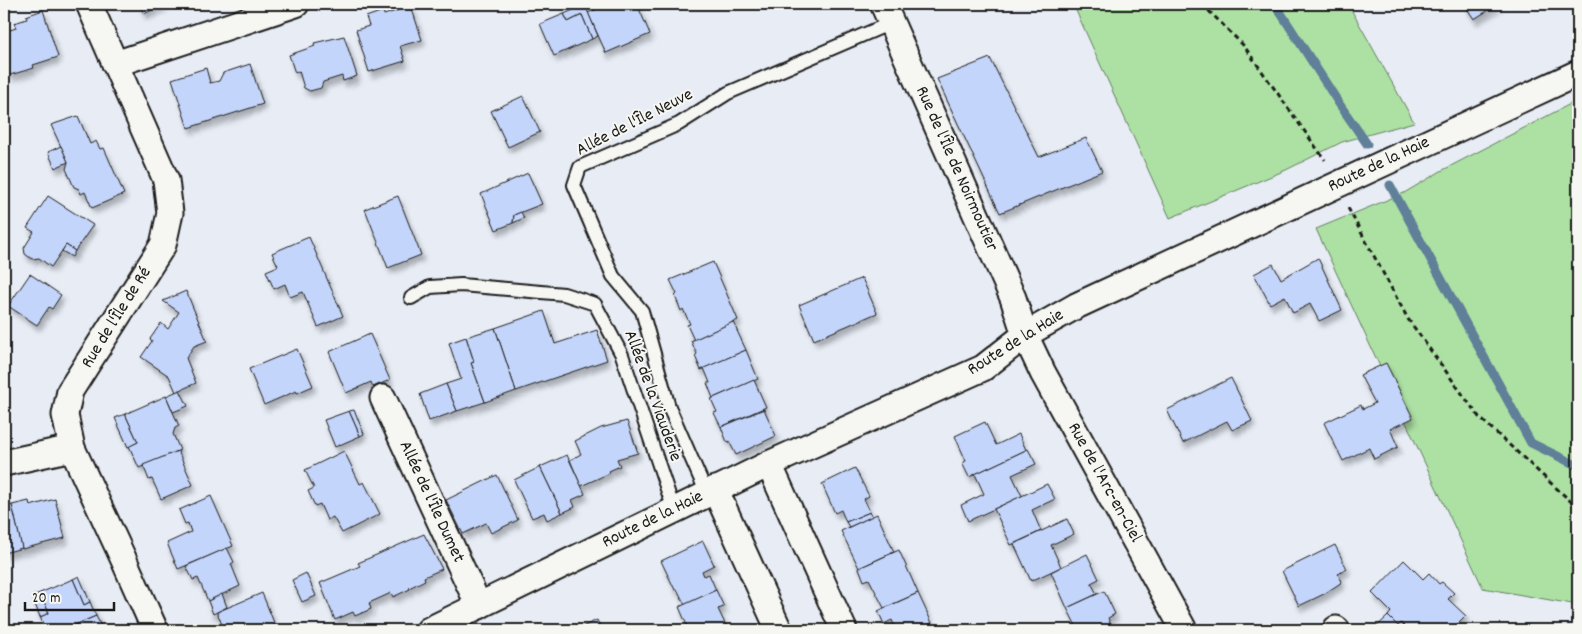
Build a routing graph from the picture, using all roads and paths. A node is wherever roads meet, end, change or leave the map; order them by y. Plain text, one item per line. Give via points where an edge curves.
1 (88, 4) edge
2 (296, 4) edge
3 (1202, 4) edge
4 (887, 13) edge
5 (115, 64) junction
6 (1578, 73) edge
7 (1337, 184) junction
8 (411, 298) dead end
9 (1025, 335) junction
10 (383, 398) dead end
11 (72, 448) junction
12 (4, 463) edge
13 (768, 464) junction
14 (711, 492) junction
15 (1578, 508) edge
16 (674, 510) junction
17 (479, 606) junction
18 (432, 629) edge
19 (155, 630) edge
20 (779, 630) edge
21 (844, 630) edge
22 (1184, 630) edge

1 - 5 street, Rue de l'Île de Ré
2 - 5 street
3 - 7 path via 1244,46 1329,166
4 - 9 street, Rue de l'Île de Noirmoutier via 1013,298
4 - 14 lane, Allée de l'Île Neuve via 728,93 679,124 580,167 574,185 613,276 642,311 669,407
5 - 11 street, Rue de l'Île de Ré via 166,180 170,213 163,245 70,391 65,415
6 - 7 street, Route de la Haie
7 - 9 street, Route de la Haie via 1076,306
7 - 15 path via 1408,319 1479,417
8 - 16 lane, Allée de la Viauderie via 430,288 461,285 564,294 595,304 622,355
9 - 13 street, Route de la Haie via 983,368
9 - 22 street, Rue de l'Arc-en-Ciel
10 - 17 street, Allée de l'Île Dumet
11 - 12 street
11 - 19 street, Rue de l'Île de Ré
13 - 14 street, Route de la Haie
13 - 21 street
14 - 16 street, Route de la Haie
14 - 20 street
16 - 17 street, Route de la Haie
17 - 18 street, Route de la Haie

